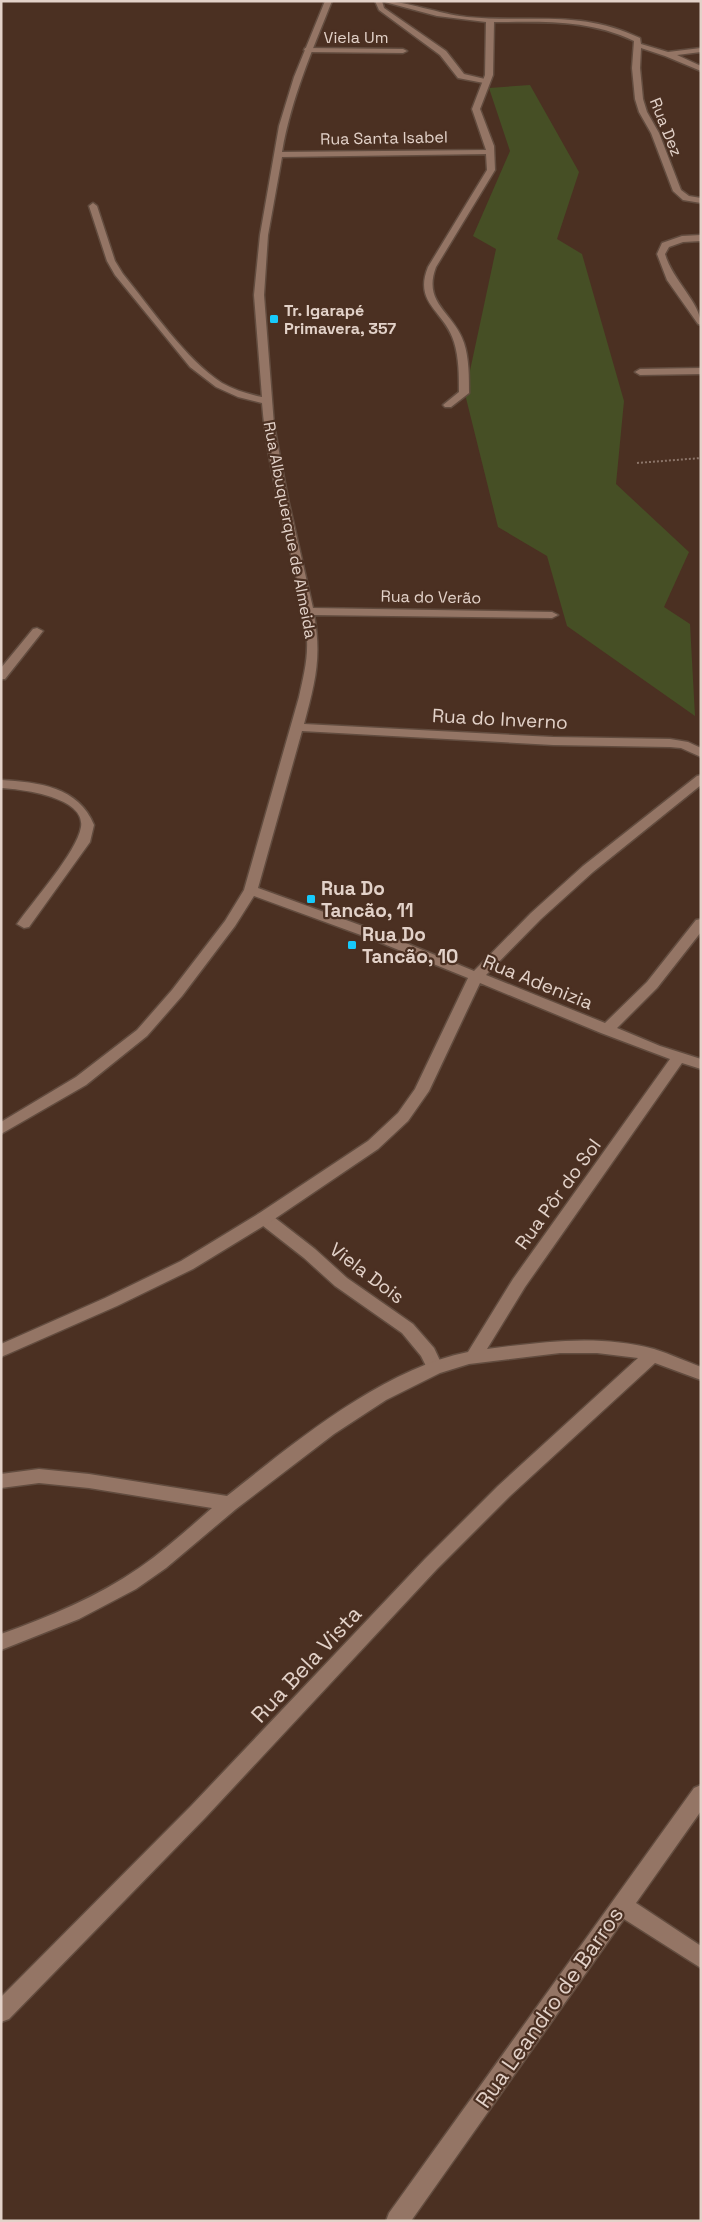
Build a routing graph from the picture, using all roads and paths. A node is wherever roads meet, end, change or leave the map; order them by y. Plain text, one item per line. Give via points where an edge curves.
1 (329, 1) edge
2 (378, 1) edge
3 (384, 1) edge
4 (490, 20) junction
5 (638, 45) junction
6 (308, 50) junction
7 (701, 50) edge
8 (403, 51) dead end
9 (668, 54) junction
10 (701, 69) edge
11 (486, 82) junction
12 (490, 152) junction
13 (277, 155) junction
14 (701, 201) edge
15 (93, 206) dead end
16 (701, 238) edge
17 (701, 322) edge
18 (701, 371) edge
19 (640, 372) dead end
20 (267, 401) junction
21 (448, 405) dead end
22 (701, 458) edge
23 (637, 463) dead end
24 (308, 611) junction
25 (552, 615) dead end
26 (37, 631) dead end
27 (1, 676) edge
28 (296, 727) junction
29 (701, 753) edge
30 (701, 779) edge
31 (1, 784) edge
32 (251, 890) junction
33 (701, 923) edge
34 (24, 924) dead end
35 (476, 978) junction
36 (606, 1030) junction
37 (679, 1057) junction
38 (701, 1064) edge
39 (1, 1129) edge
40 (264, 1218) junction
41 (1, 1350) edge
42 (652, 1355) junction
43 (473, 1357) junction
44 (435, 1367) junction
45 (701, 1374) edge
46 (1, 1481) edge
47 (230, 1504) junction
48 (1, 1642) edge
49 (701, 1794) edge
50 (621, 1905) junction
51 (701, 1958) edge
52 (1, 2012) edge
53 (397, 2221) edge

1 - 6 street, Rua Albuquerque de Almeida
2 - 11 street via 381,9 443,52 461,76
3 - 4 street via 428,14
4 - 5 street via 595,22 626,33 637,40
4 - 11 street
5 - 9 street
5 - 14 street, Rua Dez via 636,68 643,112 655,133 677,191 686,198
6 - 8 street, Viela Um
6 - 13 street, Rua Albuquerque de Almeida
7 - 9 street
9 - 10 street
11 - 12 street via 476,109
12 - 13 street, Rua Santa Isabel
12 - 21 street via 491,170 485,183 450,235 427,276 425,286 434,306 459,342 464,393
13 - 20 street, Rua Albuquerque de Almeida via 264,235 259,295
15 - 20 street via 111,261 119,275 193,365 219,385 241,395
16 - 17 street via 674,241 665,245 661,252 667,274
18 - 19 street
20 - 24 street, Rua Albuquerque de Almeida via 283,499
22 - 23 path
24 - 25 street, Rua do Verão
24 - 28 street, Rua Albuquerque de Almeida via 313,639 312,665
26 - 27 street
28 - 29 street, Rua do Inverno via 554,741 670,743
28 - 32 street, Rua Albuquerque de Almeida
30 - 35 street via 588,869 536,916
31 - 34 street via 44,790 66,798 82,811 88,825 84,842
32 - 35 street, Rua Adenizia via 374,935
32 - 39 street, Rua Albuquerque de Almeida via 230,923 142,1033 81,1081
33 - 36 street via 652,985
35 - 36 street, Rua Adenizia
35 - 40 street via 422,1091 402,1117 373,1145
36 - 37 street, Rua Adenizia
37 - 38 street, Rua Adenizia
37 - 43 street, Rua Pôr do Sol via 519,1283
40 - 41 street via 187,1265
40 - 44 street, Viela Dois via 338,1280 403,1325 426,1348
42 - 43 street via 587,1345
42 - 45 street
42 - 52 street, Rua Bela Vista via 504,1491 431,1564 198,1812
43 - 44 street
44 - 47 street via 363,1405 298,1450
46 - 47 street via 40,1476 89,1480
47 - 48 street via 166,1558 115,1592 47,1625
49 - 50 street, Rua Leandro de Barros
50 - 51 street
50 - 53 street, Rua Leandro de Barros

